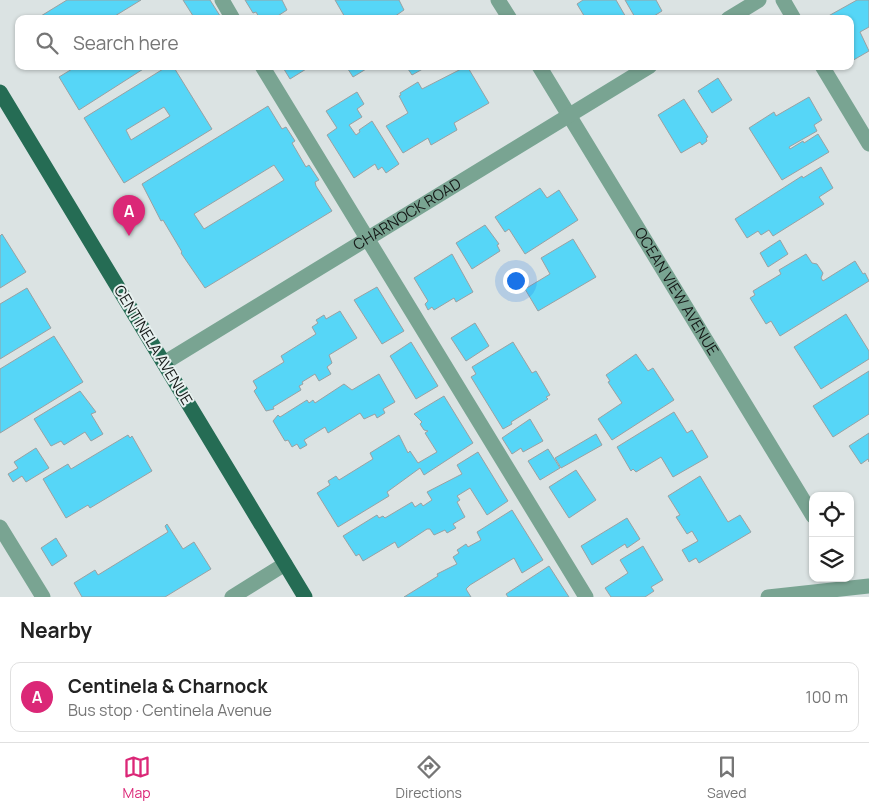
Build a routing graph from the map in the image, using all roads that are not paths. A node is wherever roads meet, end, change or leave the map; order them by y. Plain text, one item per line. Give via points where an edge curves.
1 (222, 0) edge
2 (498, 0) edge
3 (759, 0) edge
4 (782, 0) edge
5 (231, 15) edge
6 (507, 15) edge
7 (735, 15) edge
8 (791, 15) edge
9 (264, 70) edge
10 (540, 70) edge
11 (644, 70) edge
12 (824, 70) edge
13 (0, 92) edge
14 (569, 116) junction
15 (869, 144) edge
16 (368, 238) junction
17 (164, 363) junction
18 (809, 509) edge
19 (0, 527) edge
20 (286, 564) junction
21 (859, 587) edge
22 (43, 597) edge
23 (232, 597) edge
24 (306, 597) edge
25 (586, 597) edge
26 (768, 597) edge

1 - 5 street
2 - 6 street
3 - 7 street
4 - 8 street
9 - 16 street
10 - 14 street, OCEAN VIEW AVENUE
11 - 14 street, CHARNOCK ROAD
12 - 15 street
13 - 17 main road, CENTINELA AVENUE
14 - 16 street, CHARNOCK ROAD
14 - 18 street, OCEAN VIEW AVENUE
16 - 17 street, CHARNOCK ROAD
16 - 25 street
17 - 20 main road, CENTINELA AVENUE
19 - 22 street
20 - 23 street
20 - 24 main road, CENTINELA AVENUE
21 - 26 street

